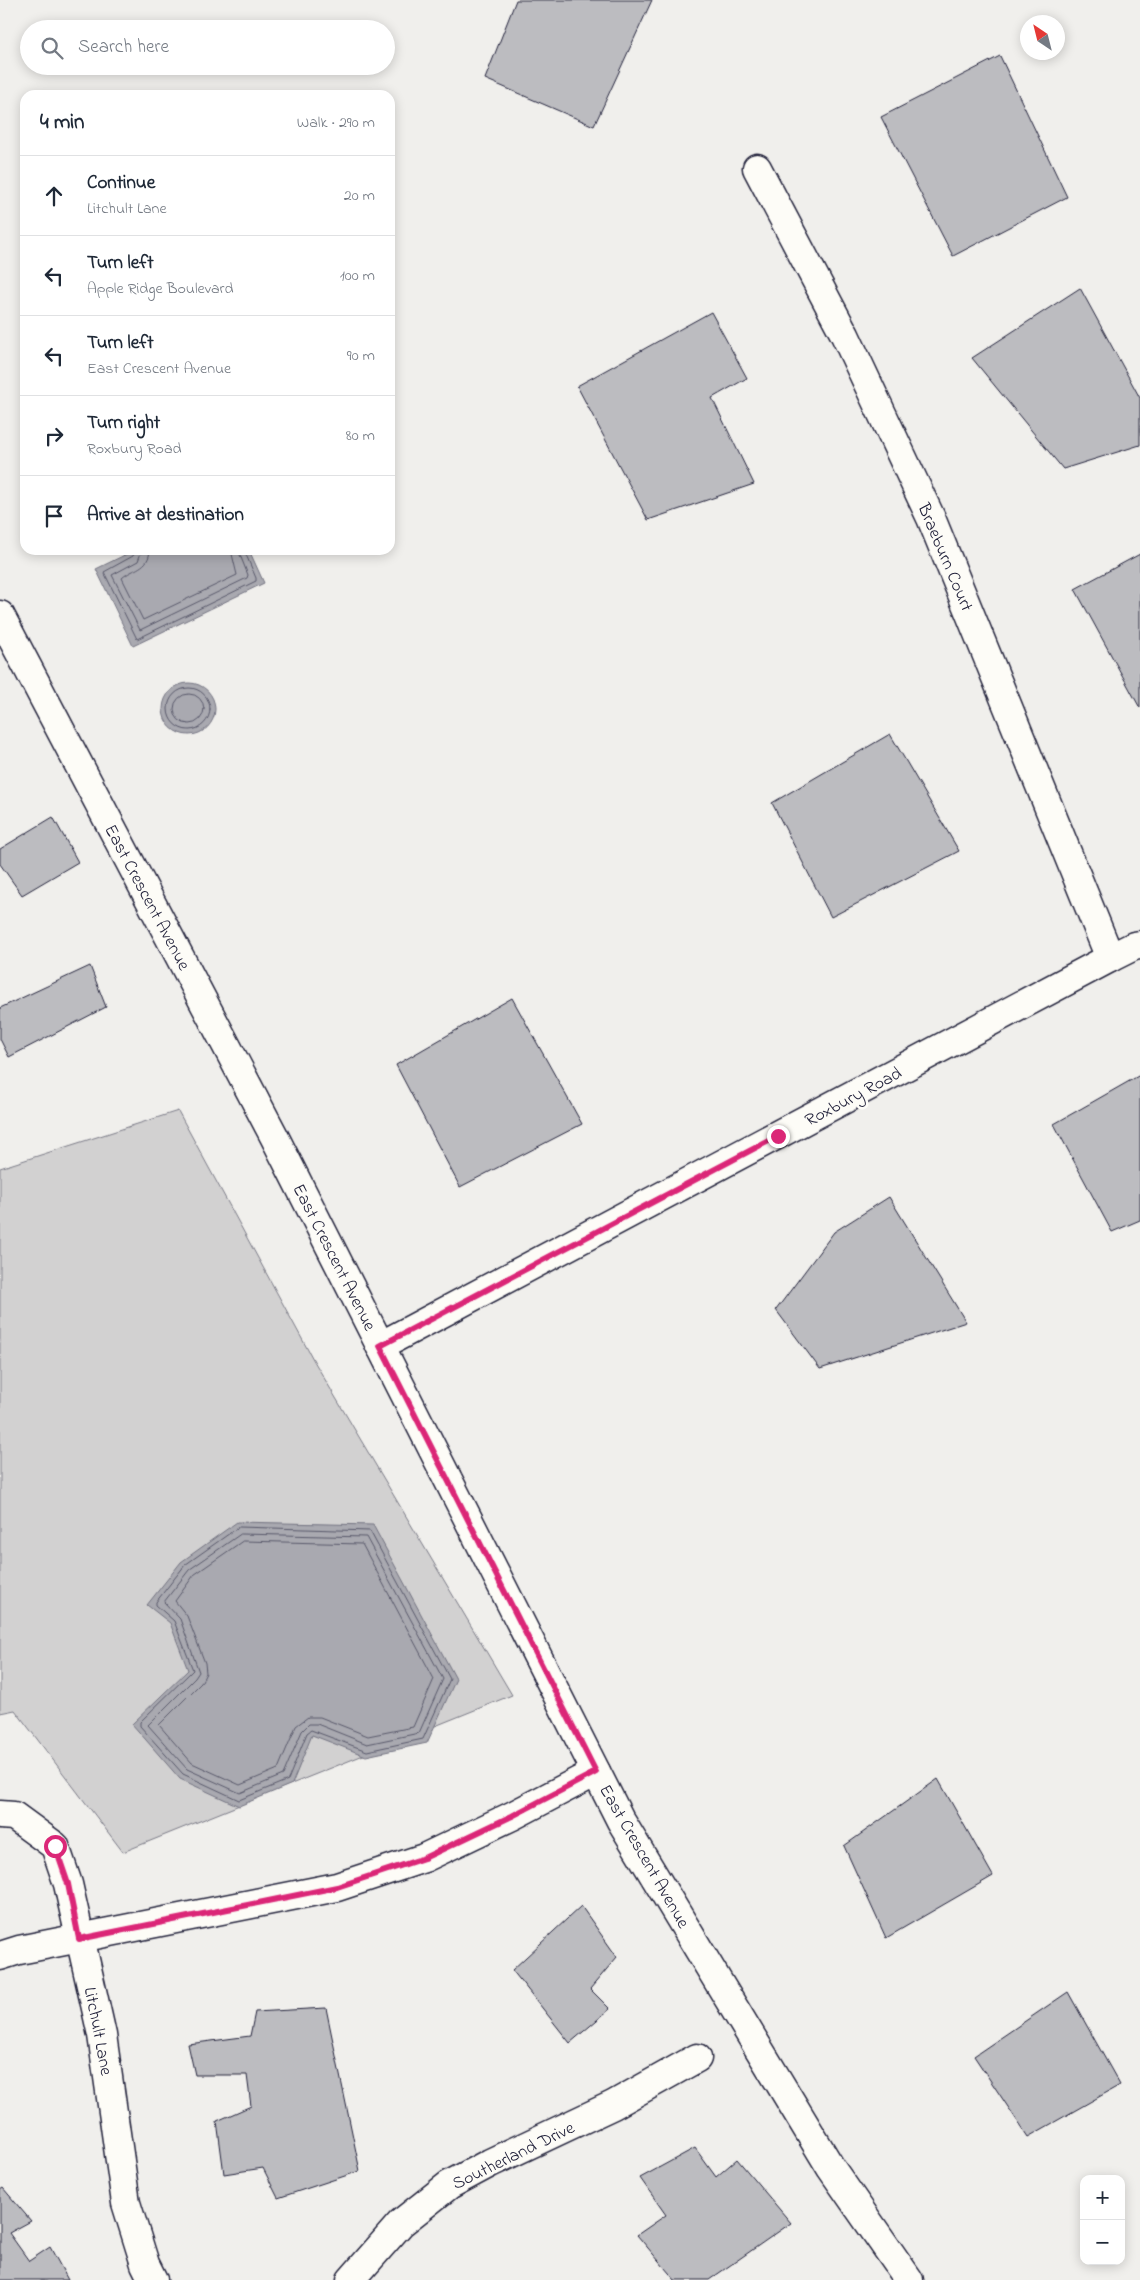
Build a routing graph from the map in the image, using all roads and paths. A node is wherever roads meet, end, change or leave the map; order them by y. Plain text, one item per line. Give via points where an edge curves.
1 (757, 168) dead end
2 (0, 614) edge
3 (1140, 945) edge
4 (1110, 958) junction
5 (380, 1346) junction
6 (596, 1772) junction
7 (0, 1815) edge
8 (79, 1939) junction
9 (0, 1956) edge
10 (696, 2058) dead end
11 (153, 2280) edge
12 (351, 2280) edge
13 (908, 2280) edge

1 - 4 street, Braeburn Court via 845,335 931,518
2 - 5 street, East Crescent Avenue via 274,1136
3 - 4 street, Roxbury Road
4 - 5 street, Roxbury Road
5 - 6 street, East Crescent Avenue
6 - 8 street via 424,1858 337,1887
6 - 13 street, East Crescent Avenue via 621,1821 826,2160
7 - 8 street, Litchult Lane via 14,1816 55,1846 68,1884
8 - 9 street
8 - 11 street, Litchult Lane via 102,2036 126,2203
10 - 12 street, Southerland Drive via 613,2105 449,2185 401,2223

